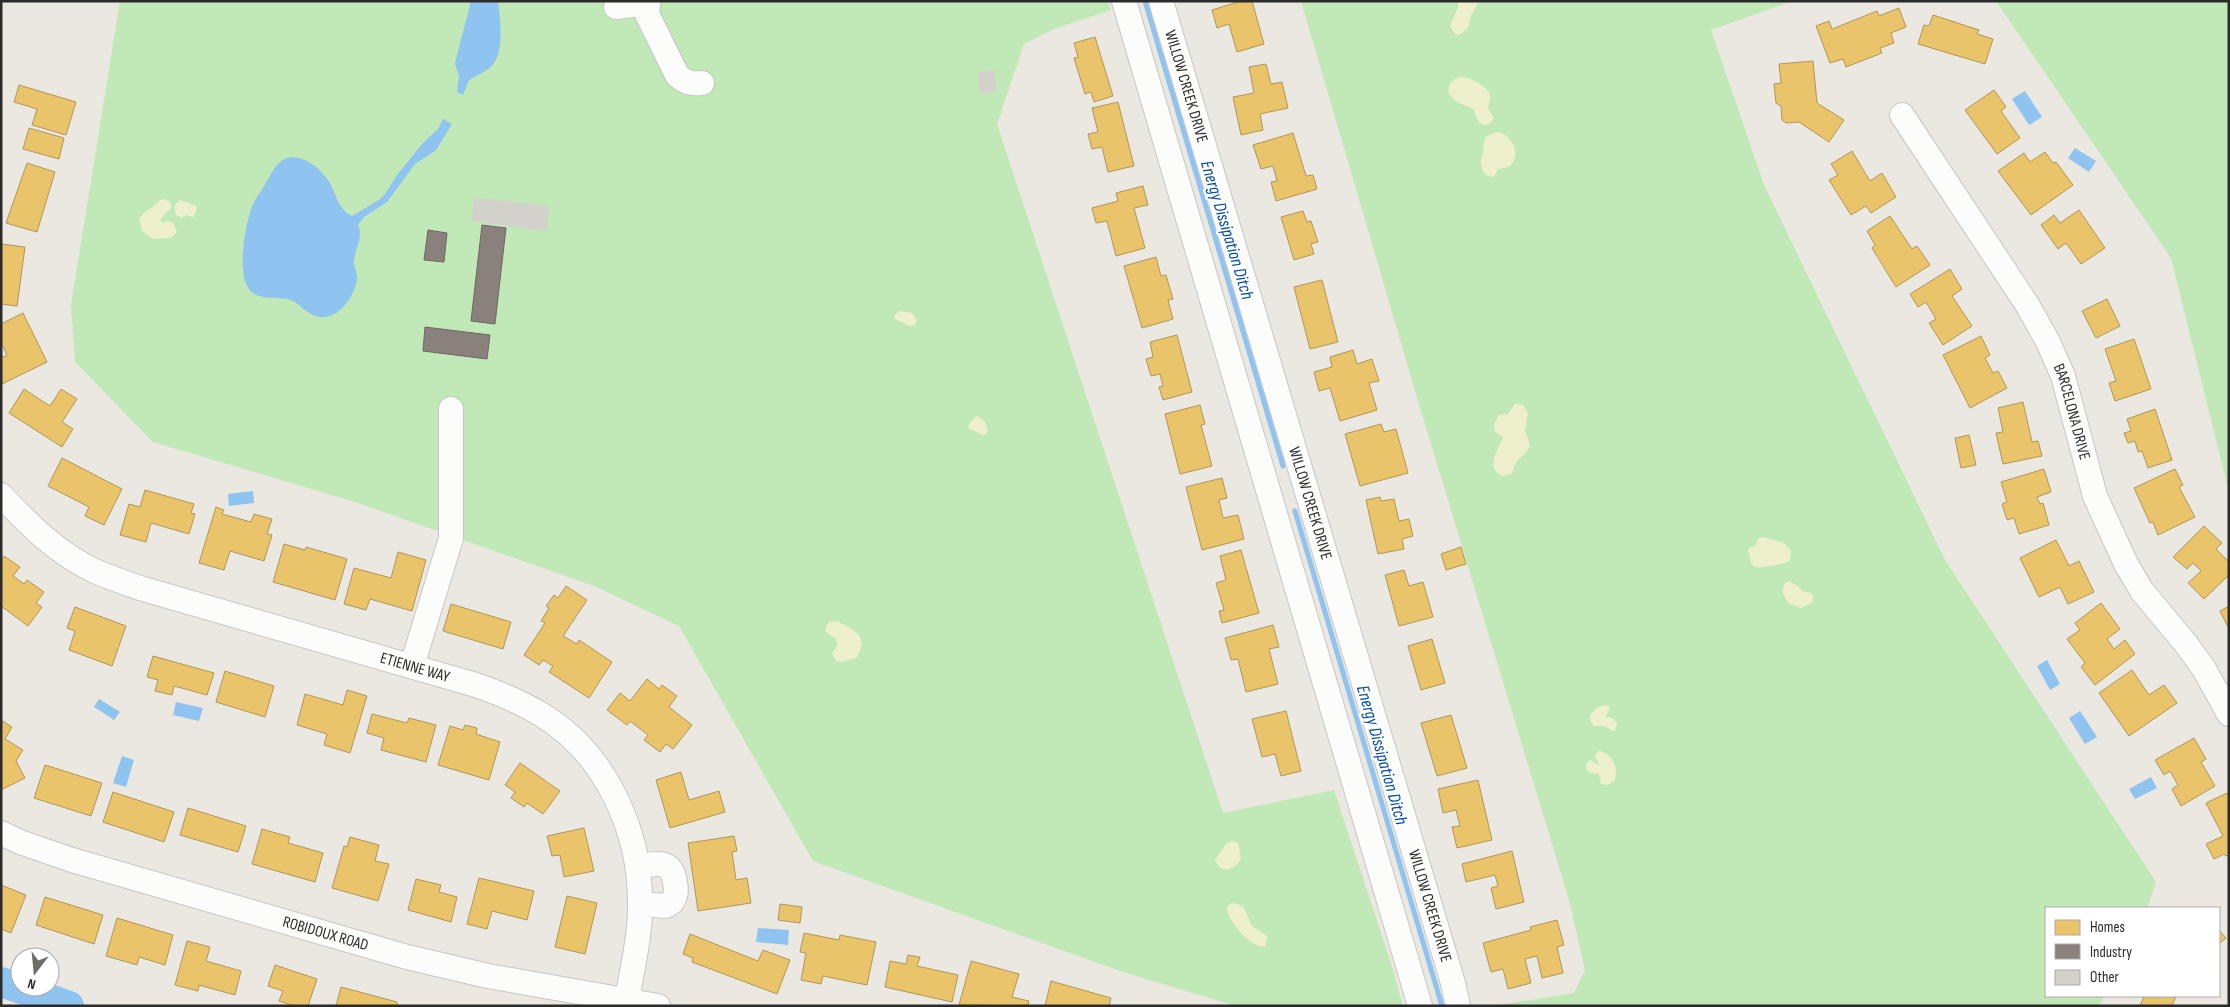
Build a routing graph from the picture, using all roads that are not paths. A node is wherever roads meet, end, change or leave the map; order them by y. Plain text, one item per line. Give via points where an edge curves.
1 (1124, 1) edge
2 (1161, 1) edge
3 (648, 2) edge
4 (616, 7) dead end
5 (702, 83) dead end
6 (1902, 115) dead end
7 (451, 409) dead end
8 (1305, 486) junction
9 (1, 495) edge
10 (1270, 497) junction
11 (412, 666) junction
12 (2229, 714) edge
13 (1, 833) edge
14 (638, 867) junction
15 (640, 904) junction
16 (627, 1000) junction
17 (658, 1006) edge
18 (1420, 1006) edge
19 (1458, 1006) edge

1 - 10 street
2 - 8 street, WILLOW CREEK DRIVE
3 - 4 street
3 - 5 street via 646,14 677,75 691,84
6 - 12 street, BARCELONA DRIVE via 2028,306 2048,342 2063,376 2095,496 2126,564 2142,591 2195,656
7 - 11 street via 451,538
8 - 10 street
8 - 19 street, WILLOW CREEK DRIVE
9 - 11 street, ETIENNE WAY via 27,523 59,549 96,571 140,588
10 - 18 street
11 - 14 street, ETIENNE WAY via 511,697 543,715 574,739 611,790 626,821
13 - 16 street, ROBIDOUX ROAD via 72,860 408,957 488,976
14 - 15 street, ETIENNE WAY
14 - 15 street via 656,863 670,867 674,872 676,889 672,902 666,906
15 - 16 street, ETIENNE WAY
16 - 17 street, ROBIDOUX ROAD

